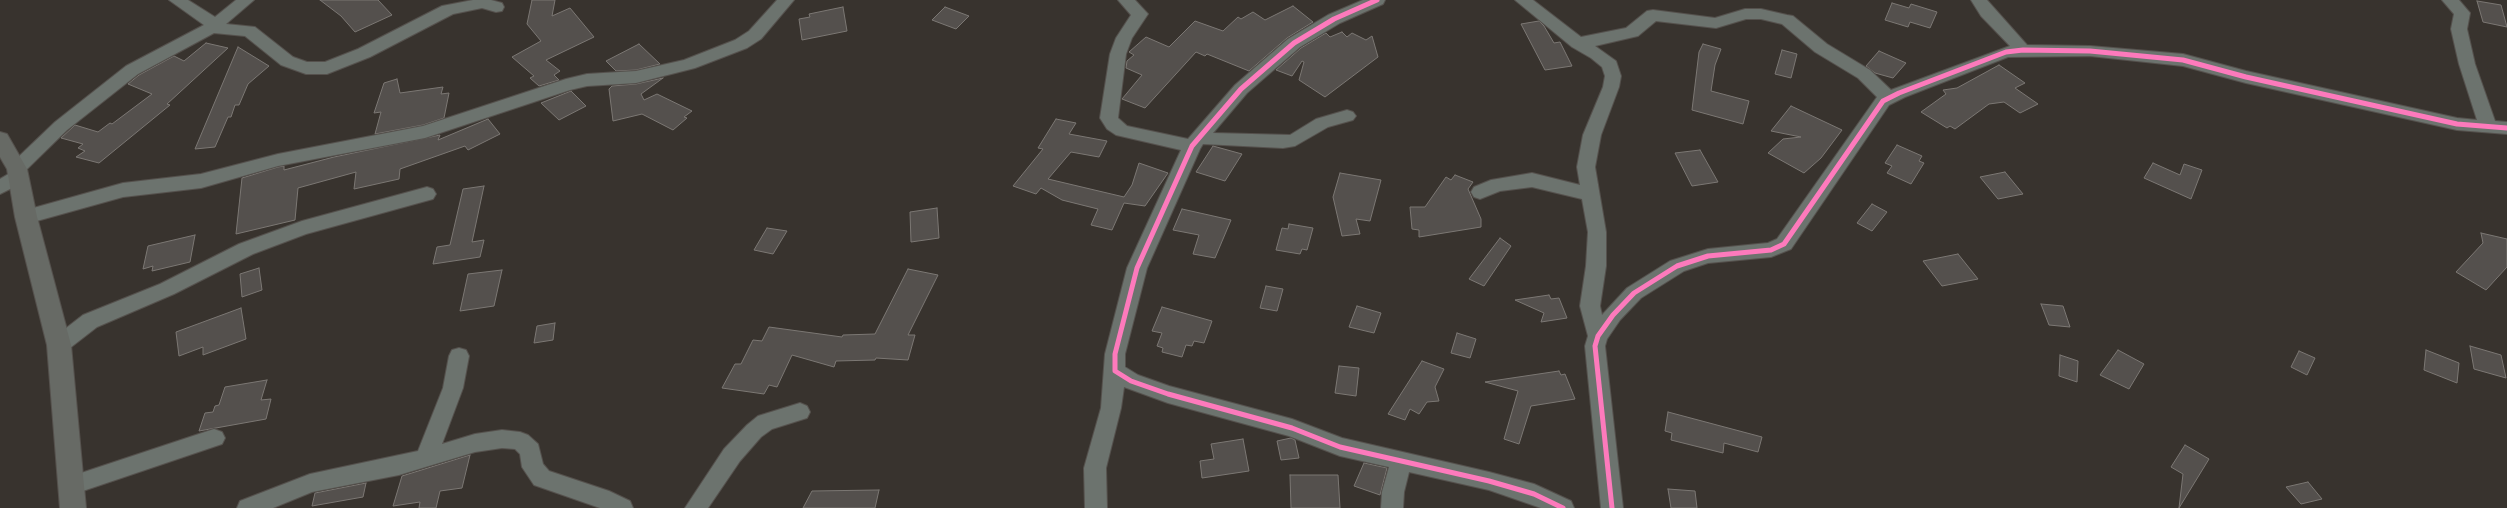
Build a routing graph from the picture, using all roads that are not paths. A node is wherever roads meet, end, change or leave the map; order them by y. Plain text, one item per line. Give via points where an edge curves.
1 (177, 0) edge
2 (246, 0) edge
3 (786, 0) edge
4 (1126, 0) edge
5 (1377, 0) edge
6 (1523, 0) edge
7 (1978, 0) edge
8 (2450, 0) edge
9 (496, 7) dead end
10 (213, 26) junction
11 (1578, 44) junction
12 (2022, 50) junction
13 (1888, 98) junction
14 (1346, 116) dead end
15 (2488, 126) junction
16 (2507, 128) edge
17 (0, 139) edge
18 (1195, 142) junction
19 (12, 178) edge
20 (1480, 192) dead end
21 (426, 194) dead end
22 (1590, 194) junction
23 (26, 217) junction
24 (1598, 336) junction
25 (59, 345) junction
26 (459, 356) dead end
27 (1115, 370) junction
28 (800, 412) dead end
29 (214, 438) dead end
30 (426, 458) junction
31 (1401, 463) junction
32 (72, 497) edge
33 (248, 508) edge
34 (622, 508) edge
35 (696, 508) edge
36 (1096, 508) edge
37 (1392, 508) edge
38 (1563, 508) edge
39 (1612, 508) edge

1 - 10 street
2 - 10 street
3 - 23 street via 750,38 741,44 689,64 636,77 587,80 425,132 278,160 201,181 123,190
4 - 18 street via 1140,14 1124,38 1118,54 1109,118 1113,125 1122,131
5 - 18 street via 1334,19 1294,43 1241,89
6 - 11 street
7 - 12 street
8 - 15 street via 2462,13 2459,29 2467,64
9 - 10 street via 483,3 448,10 364,53 327,68 306,68 287,61 249,30
10 - 19 street via 132,70 61,126
11 - 13 street via 1632,32 1653,15 1716,23 1745,14 1761,14 1787,20 1821,48 1876,83
11 - 22 street via 1610,66 1613,76 1591,141 1586,167
12 - 13 street via 1987,58
12 - 15 street via 2090,51 2183,60 2419,116 2457,124
13 - 24 street via 1883,101 1784,244 1771,250 1708,256 1677,266 1634,293
14 - 18 street via 1322,123 1295,140
15 - 16 street
17 - 19 street
18 - 27 street via 1137,268 1116,354
19 - 23 street
20 - 22 street via 1497,185 1532,180
21 - 25 street via 352,213 246,249 167,289 90,321
22 - 24 street via 1597,232 1596,266 1590,306
23 - 25 street
24 - 39 street via 1595,346
25 - 32 street
26 - 30 street via 454,388
27 - 31 street via 1131,381 1168,394 1292,428 1340,447
27 - 36 street via 1111,408 1096,468
28 - 35 street via 765,422 754,431 732,455
29 - 32 street
30 - 33 street via 399,466 310,483
30 - 34 street via 475,443 502,439 520,441 530,450 533,467 542,478
31 - 37 street via 1393,492
31 - 38 street via 1496,483 1534,494

